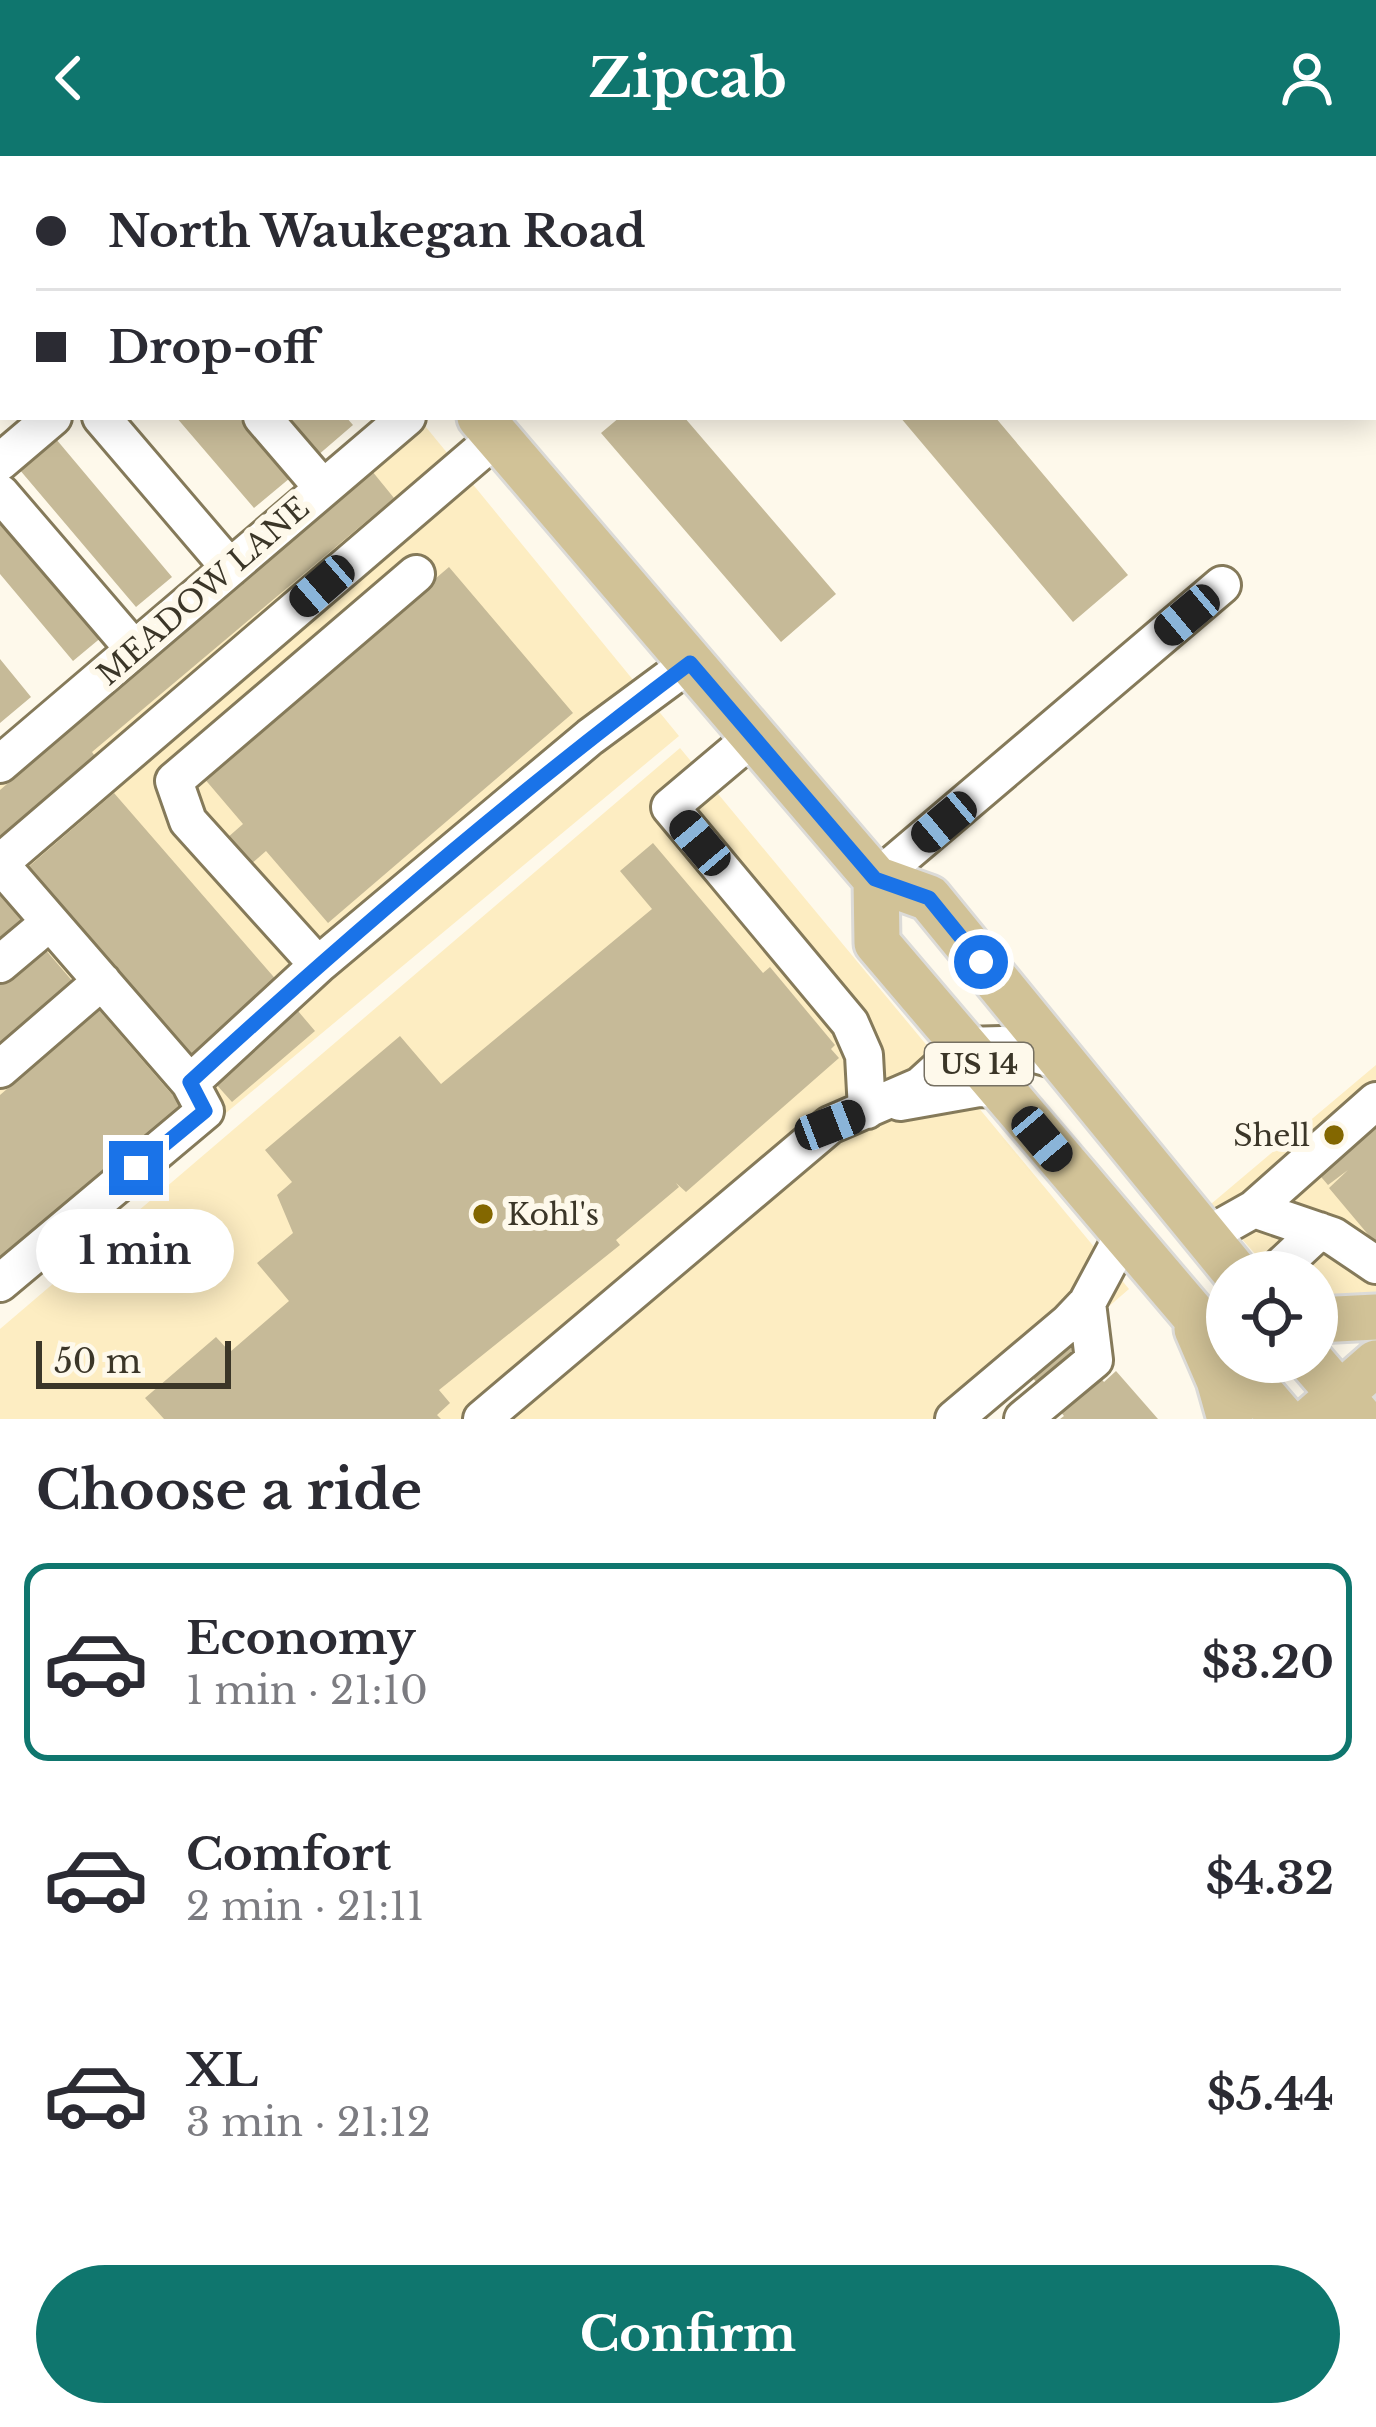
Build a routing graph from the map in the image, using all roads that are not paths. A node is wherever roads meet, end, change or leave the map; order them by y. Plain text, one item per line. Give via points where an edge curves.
1 (49, 420) edge
2 (104, 420) edge
3 (265, 420) edge
4 (402, 420) edge
5 (488, 427) edge
6 (0, 462) edge
7 (323, 488) junction
8 (0, 493) edge
9 (230, 568) junction
10 (416, 574) dead end
11 (1222, 585) dead end
12 (286, 617) junction
13 (134, 650) junction
14 (322, 654) junction
15 (690, 663) junction
16 (753, 737) junction
17 (1, 763) edge
18 (0, 863) edge
19 (875, 879) junction
20 (50, 922) junction
21 (0, 964) edge
22 (318, 965) junction
23 (102, 981) junction
24 (964, 1046) junction
25 (1064, 1062) junction
26 (0, 1069) edge
27 (190, 1082) junction
28 (1000, 1089) junction
29 (1376, 1101) edge
30 (876, 1107) junction
31 (1254, 1209) junction
32 (1318, 1231) junction
33 (1124, 1234) junction
34 (1206, 1236) junction
35 (1218, 1251) edge
36 (1297, 1251) edge
37 (1376, 1265) edge
38 (0, 1283) edge
39 (1087, 1303) junction
40 (1189, 1310) junction
41 (1376, 1317) edge
42 (1338, 1319) edge
43 (1206, 1330) edge
44 (1376, 1363) edge
45 (1252, 1383) edge
46 (1331, 1399) edge
47 (482, 1419) edge
48 (954, 1419) edge
49 (1023, 1419) edge
50 (1230, 1419) edge
51 (1283, 1419) edge

1 - 6 street
2 - 9 street
3 - 7 street
4 - 7 street, MEADOW LANE
5 - 12 street
5 - 15 main road, US 14
7 - 9 street, MEADOW LANE
8 - 13 street
9 - 13 street, MEADOW LANE
10 - 14 street
11 - 19 street
12 - 14 street
12 - 18 street
13 - 17 street, MEADOW LANE
14 - 22 street via 174,781 188,821
15 - 16 main road, US 14
15 - 22 street
16 - 19 main road, US 14
16 - 30 street via 670,807 850,1023
18 - 20 street
19 - 24 main road, US 14 via 877,943
19 - 25 main road, US 14 via 929,898
20 - 21 street
20 - 23 street
22 - 27 street
23 - 26 street
23 - 27 street
24 - 25 street via 1001,1045
24 - 28 main road, US 14
24 - 30 street via 920,1086
25 - 34 main road, US 14
27 - 38 street via 205,1111
28 - 30 street
28 - 33 main road, US 14
29 - 31 street
30 - 47 street via 830,1125
31 - 32 street
31 - 34 street
32 - 36 street
32 - 37 street
33 - 39 street
33 - 40 main road, US 14
34 - 35 main road, US 14
39 - 48 street
39 - 49 street via 1094,1360
40 - 43 main road, US 14
40 - 50 main road
41 - 42 main road
44 - 46 main road
45 - 51 main road

